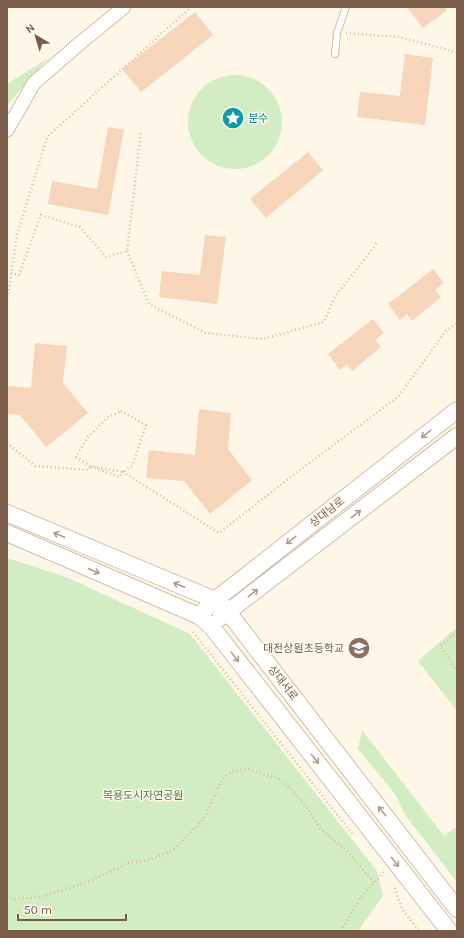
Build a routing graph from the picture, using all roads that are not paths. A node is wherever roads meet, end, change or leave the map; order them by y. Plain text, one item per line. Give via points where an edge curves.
1 (124, 7) edge
2 (346, 7) edge
3 (335, 54) dead end
4 (7, 130) edge
5 (457, 410) edge
6 (457, 436) edge
7 (7, 514) edge
8 (7, 533) edge
9 (222, 606) junction
10 (205, 621) junction
11 (457, 909) edge
12 (449, 931) edge

1 - 4 street via 34,83
2 - 3 lane via 337,33
5 -> 9 street, 상대남로
9 -> 6 street, 상대남로
9 -> 7 street, 상대서로
8 -> 10 street, 상대서로
9 - 10 street, 상대남로
11 -> 9 street, 상대서로
10 -> 12 street, 상대서로

